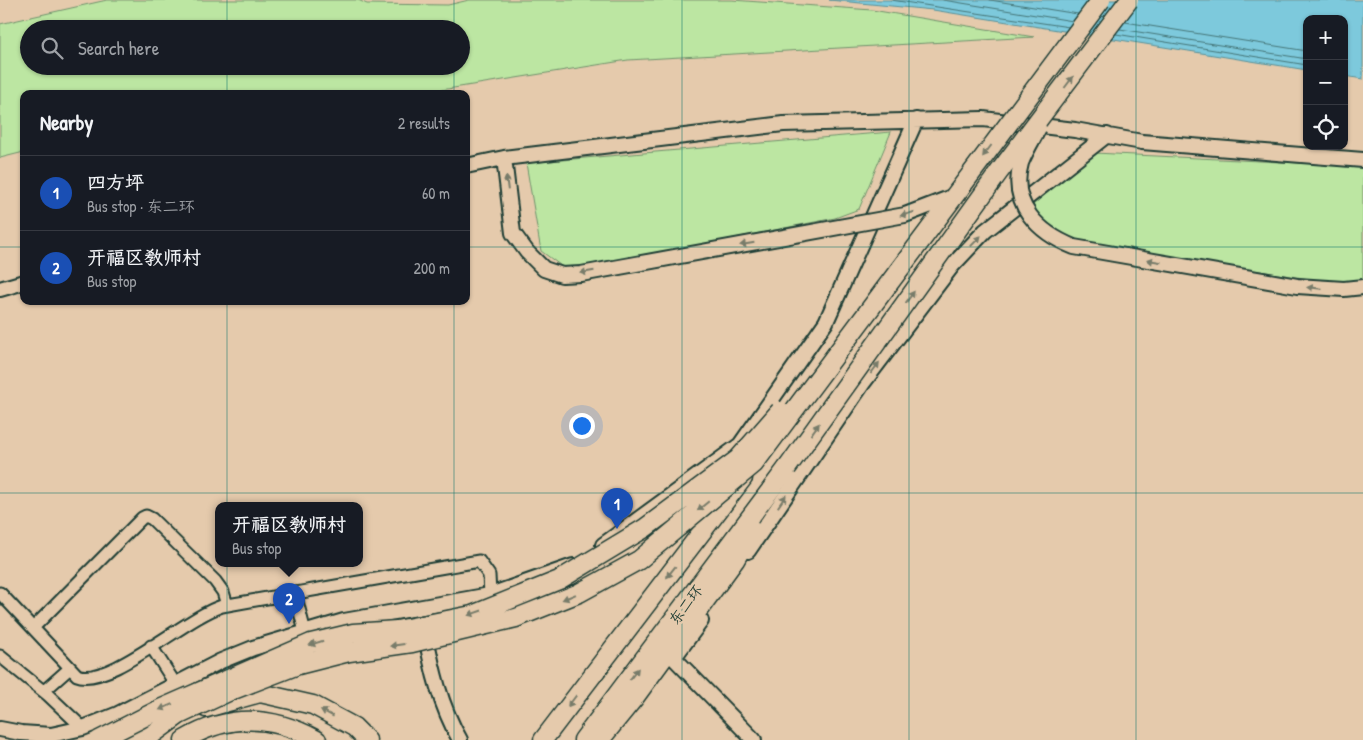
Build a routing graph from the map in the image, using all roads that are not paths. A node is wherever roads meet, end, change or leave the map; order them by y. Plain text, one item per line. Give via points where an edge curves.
1 (1101, 0) edge
2 (1129, 0) edge
3 (1047, 111) junction
4 (916, 120) junction
5 (1107, 135) junction
6 (504, 158) junction
7 (1363, 160) edge
8 (470, 165) edge
9 (952, 197) junction
10 (899, 269) junction
11 (20, 283) edge
12 (1363, 287) edge
13 (0, 289) edge
14 (754, 464) junction
15 (787, 468) junction
16 (0, 593) edge
17 (295, 593) junction
18 (490, 595) junction
19 (228, 605) junction
20 (421, 608) junction
21 (33, 628) junction
22 (305, 632) junction
23 (151, 646) junction
24 (0, 656) edge
25 (674, 658) junction
26 (70, 668) junction
27 (176, 685) junction
28 (44, 691) junction
29 (179, 715) junction
30 (101, 722) junction
31 (83, 728) junction
32 (0, 729) edge
33 (149, 737) edge
34 (90, 740) edge
35 (99, 740) edge
36 (184, 740) edge
37 (317, 740) edge
38 (367, 740) edge
39 (460, 740) edge
40 (543, 740) edge
41 (583, 740) edge
42 (600, 740) edge
43 (611, 740) edge
44 (754, 740) edge

1 -> 9 highway, bridge
3 -> 2 highway, bridge
12 -> 3 street, bridge via 1297,286 1074,247 1059,241 1045,233 1032,219 1022,203 1019,182 1021,163
15 -> 3 highway, bridge via 999,172
4 - 5 street via 983,119
4 - 6 street via 783,124
4 - 18 street via 826,322 740,445 577,564
5 - 7 street via 1142,142
25 -> 5 street via 863,383 952,266 985,231
6 - 8 street
9 -> 6 street, bridge via 905,215 581,274 562,274 544,269 513,233
9 - 10 highway, bridge
10 - 14 highway, bridge
10 -> 35 highway, bridge via 738,459 645,528 559,580 472,615 397,630 353,633 311,643 162,708
11 - 13 street
14 -> 29 highway, bridge via 639,560 579,593 516,618 412,643 349,652 298,664
14 -> 40 highway, bridge
41 -> 15 highway, 东二环
15 - 42 highway via 736,560
16 - 21 street
17 - 18 street via 480,561 489,575
17 - 19 street
17 - 22 street
18 - 20 street
19 - 21 street via 215,582 146,516
19 - 23 street via 198,616
20 - 22 street via 344,621
20 - 39 street via 433,675
21 - 26 street
22 - 27 street via 229,658
23 - 26 street via 104,674 84,678
23 - 27 street
24 - 28 street
25 - 43 street
25 - 44 street
26 - 28 street
27 - 30 street
28 - 31 street
29 - 33 highway, bridge
38 -> 29 highway, bridge via 354,727 312,705 260,693
30 - 31 street
30 - 34 street
31 - 32 street via 51,735
36 - 37 highway via 203,729 246,719 296,728

